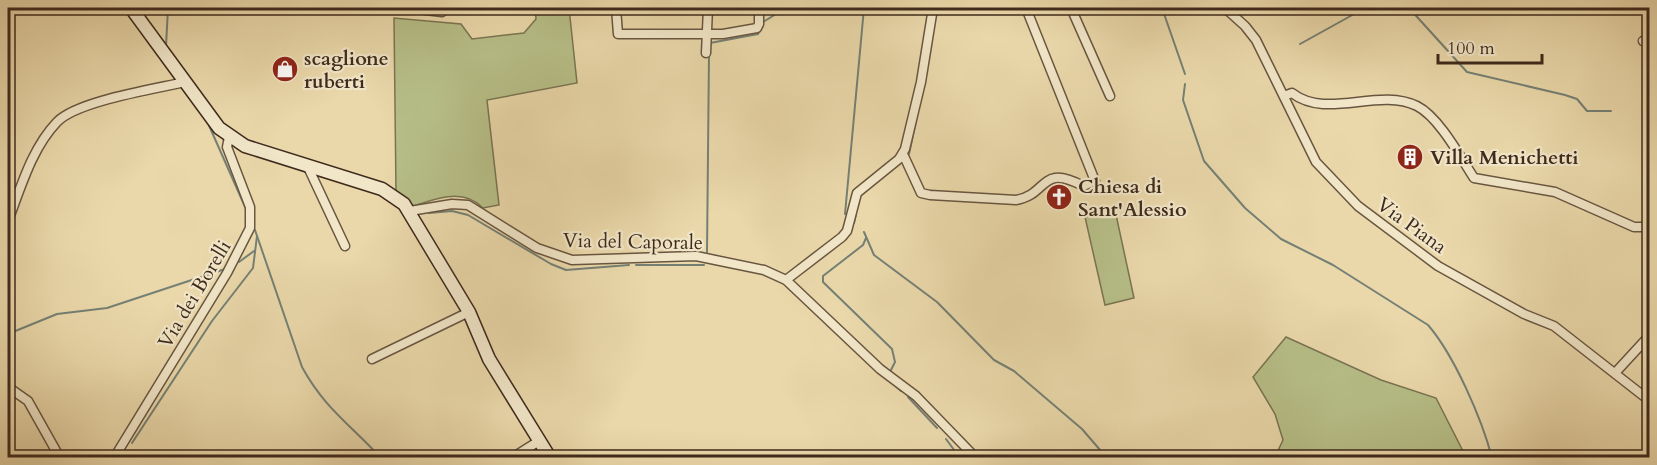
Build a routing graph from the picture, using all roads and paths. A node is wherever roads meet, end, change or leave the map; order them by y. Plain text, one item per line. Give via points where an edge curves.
1 (130, 8) edge
2 (409, 8) edge
3 (442, 8) edge
4 (616, 8) edge
5 (708, 8) edge
6 (759, 8) edge
7 (933, 8) edge
8 (1026, 8) edge
9 (1071, 8) edge
10 (1225, 8) edge
11 (707, 34) junction
12 (706, 53) dead end
13 (185, 82) junction
14 (1110, 96) dead end
15 (1284, 96) junction
16 (229, 137) junction
17 (903, 154) junction
18 (307, 165) junction
19 (410, 211) junction
20 (8, 221) edge
21 (1650, 227) edge
22 (345, 246) dead end
23 (786, 280) junction
24 (470, 312) junction
25 (1650, 335) edge
26 (372, 359) dead end
27 (1615, 373) junction
28 (8, 387) edge
29 (1650, 400) edge
30 (539, 441) junction
31 (60, 458) edge
32 (114, 458) edge
33 (512, 458) edge
34 (550, 458) edge
35 (976, 458) edge

1 - 13 street
2 - 3 street via 442,12
4 - 11 street via 618,34
5 - 11 street
6 - 11 street via 759,21 747,31
7 - 17 street via 921,82
8 - 17 street via 1095,181 1083,186 1060,177 1016,200 930,195 921,193 917,187
9 - 14 street
10 - 15 street, Via Piana via 1256,40
11 - 12 street
13 - 16 street
13 - 20 street via 84,106 59,120 32,160
15 - 21 street via 1292,93 1311,103 1377,100 1417,106 1443,133 1474,178 1555,192 1634,227
15 - 27 street, Via Piana via 1316,162 1358,206 1438,266 1524,314 1554,326
16 - 18 street via 245,146
16 - 32 street, Via dei Borelli via 227,147 250,207 250,228 227,273
17 - 23 street via 857,193 842,237
18 - 19 street via 382,189
18 - 22 street
19 - 23 street, Via del Caporale via 452,204 468,206 542,251 572,260 696,256 764,270
19 - 24 street
23 - 35 street, Via del Caporale via 880,369 916,396
24 - 26 street
24 - 30 street via 489,359
25 - 27 street
27 - 29 street, Via Piana
28 - 31 street via 28,401
30 - 33 street
30 - 34 street

